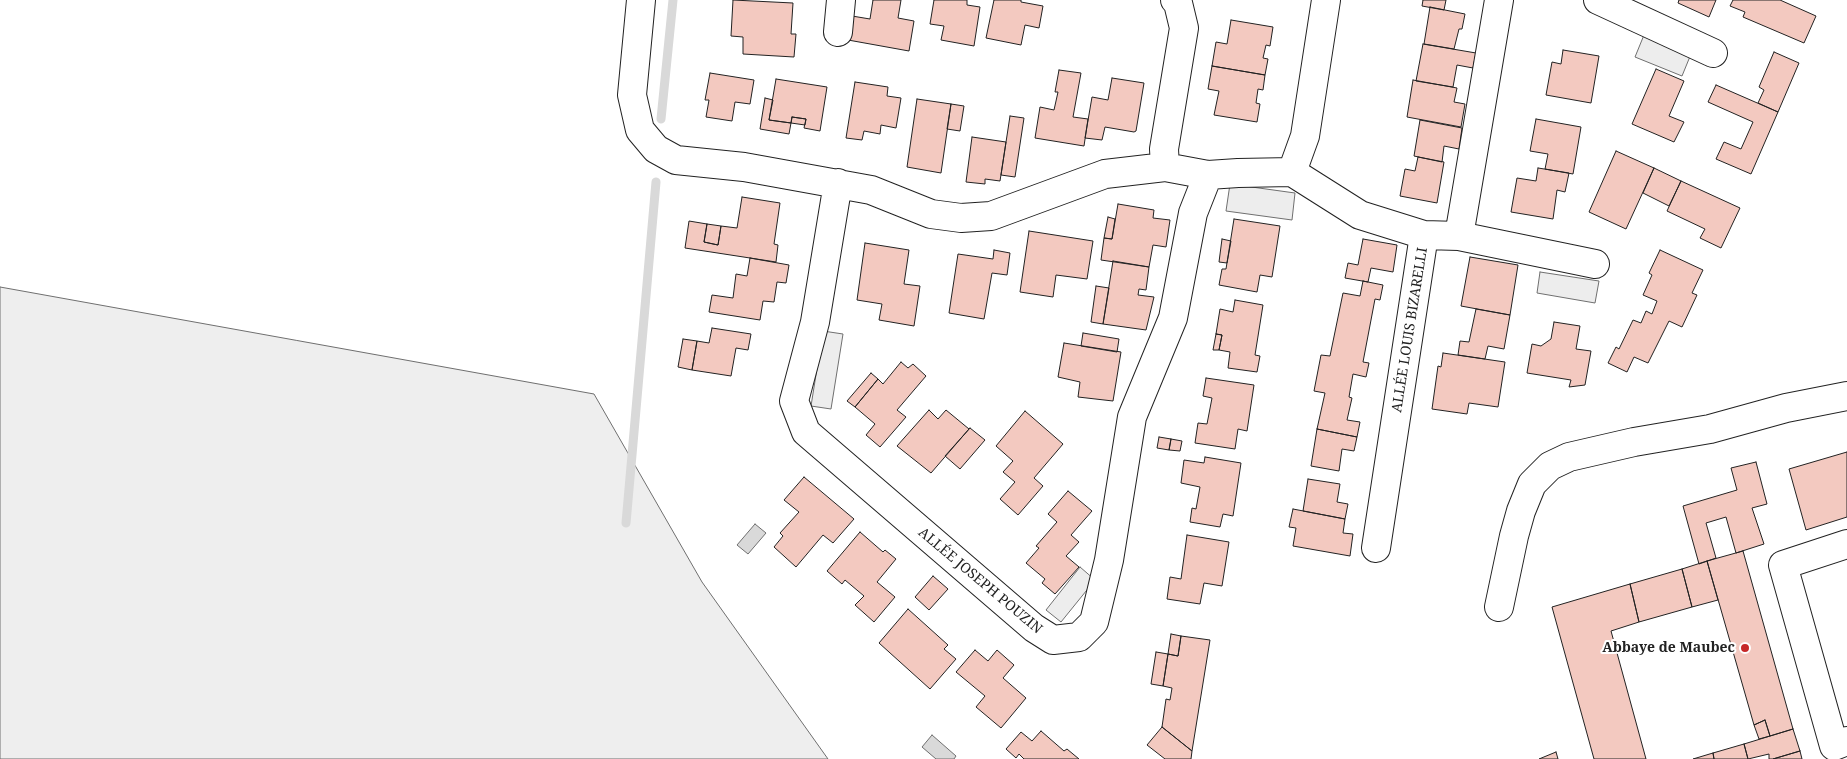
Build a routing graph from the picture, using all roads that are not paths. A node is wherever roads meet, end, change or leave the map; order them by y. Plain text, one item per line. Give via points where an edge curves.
1 (641, 0) edge
2 (841, 0) edge
3 (1175, 0) edge
4 (1326, 0) edge
5 (1499, 0) edge
6 (1598, 0) edge
7 (838, 32) dead end
8 (1713, 53) dead end
9 (1165, 167) junction
10 (1292, 172) junction
11 (1208, 175) junction
12 (838, 183) junction
13 (1424, 236) junction
14 (1459, 236) junction
15 (1595, 264) dead end
16 (1847, 396) edge
17 (1847, 544) edge
18 (1376, 548) dead end
19 (1499, 607) dead end
20 (1847, 741) edge

1 - 12 street via 632,95 640,130 656,149 676,160 744,167
2 - 7 street
3 - 9 street via 1184,28 1164,149
4 - 10 street via 1305,136
5 - 14 street
6 - 8 street
9 - 11 street
9 - 12 street via 1106,174 991,216 969,218 931,214 872,190
10 - 11 street
10 - 13 street via 1360,215
11 - 12 street, ALLÉE JOSEPH POUZIN via 1193,213 1173,318 1132,417 1109,560 1094,622 1079,637 1053,640 1034,628 806,432 794,400 815,322
13 - 14 street, ALLÉE LOUIS BIZARELLI
13 - 18 street, ALLÉE LOUIS BIZARELLI
14 - 15 street, ALLÉE LOUIS BIZARELLI
16 - 19 street via 1786,408 1710,429 1569,457 1550,466 1532,484 1521,511
17 - 20 street via 1783,565 1834,746

